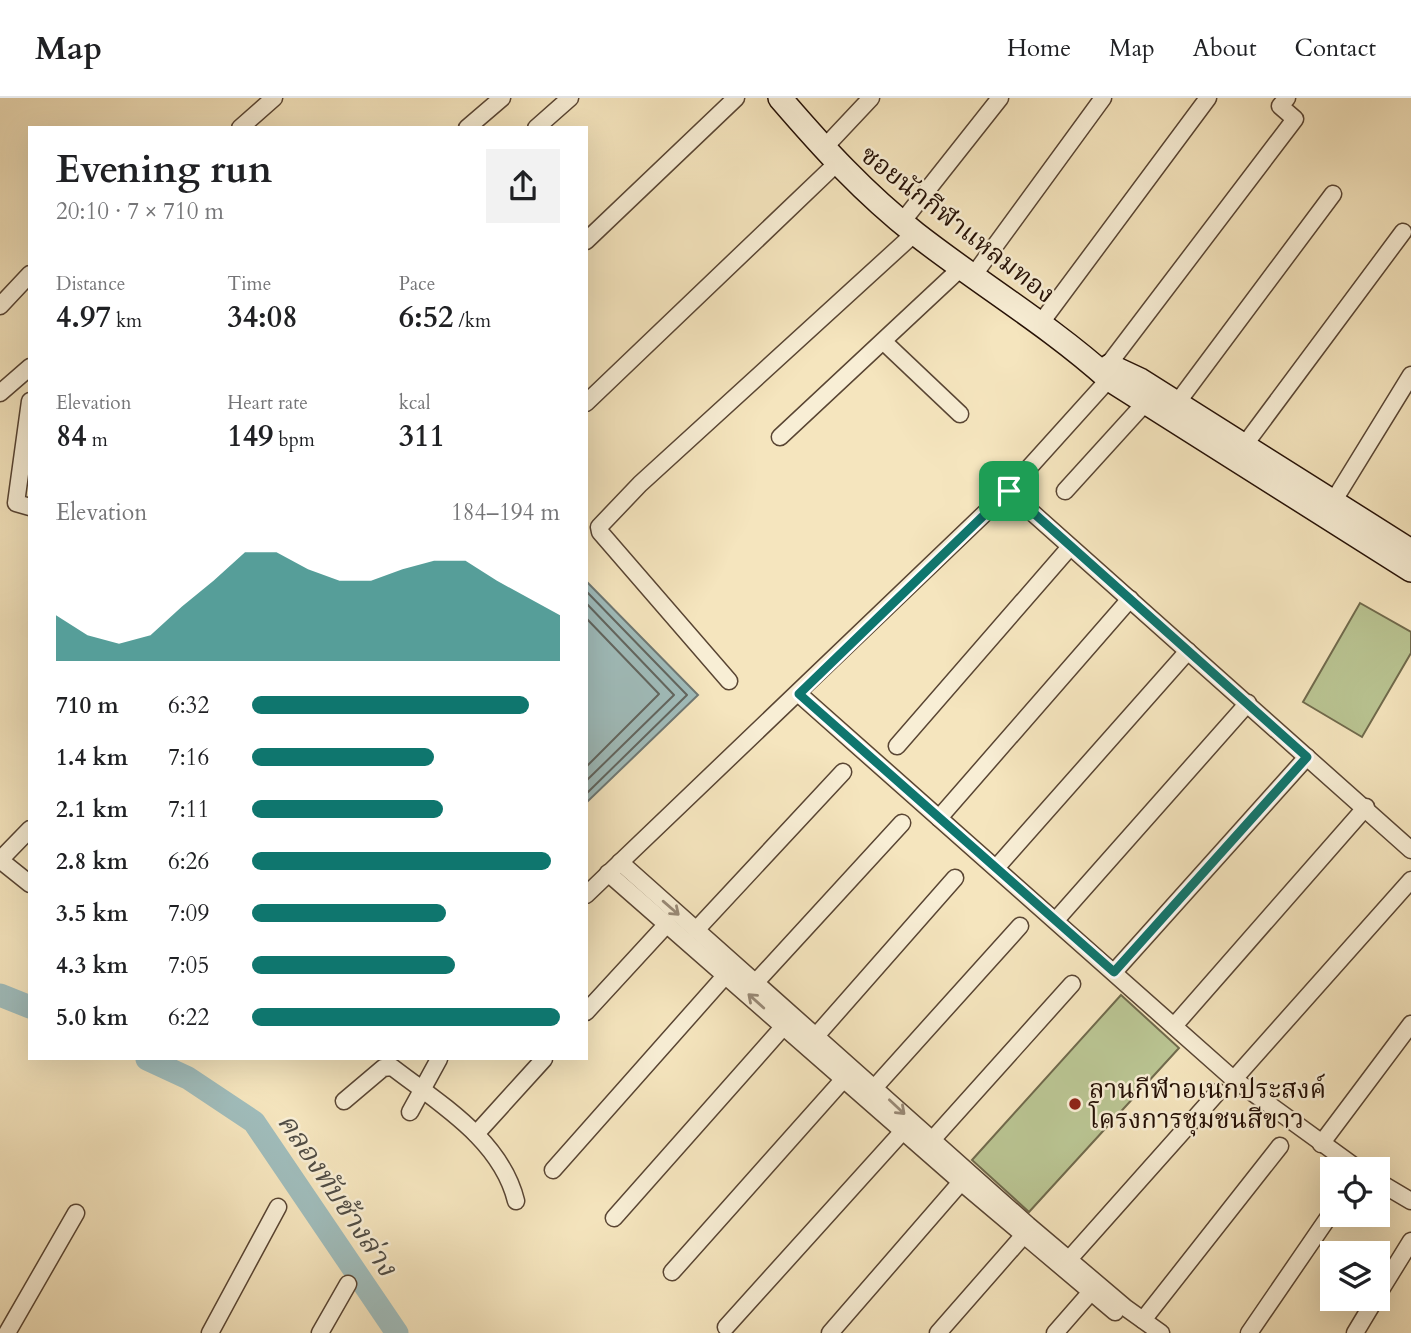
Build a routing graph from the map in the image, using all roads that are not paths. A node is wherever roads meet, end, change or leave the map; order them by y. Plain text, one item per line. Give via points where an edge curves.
1 (274, 98) edge
2 (502, 98) edge
3 (570, 98) edge
4 (736, 98) edge
5 (780, 98) edge
6 (871, 98) edge
7 (1000, 98) edge
8 (1103, 98) edge
9 (1208, 98) edge
10 (1287, 98) edge
11 (242, 126) edge
12 (469, 126) edge
13 (538, 126) edge
14 (830, 156) junction
15 (1333, 194) dead end
16 (909, 228) junction
17 (1403, 232) dead end
18 (588, 239) edge
19 (967, 272) junction
20 (28, 276) edge
21 (0, 306) edge
22 (1040, 324) junction
23 (884, 342) junction
24 (28, 369) edge
25 (1108, 372) junction
26 (1411, 375) edge
27 (0, 393) edge
28 (588, 401) edge
29 (1145, 403) junction
30 (1177, 403) junction
31 (960, 414) dead end
32 (28, 416) edge
33 (780, 437) dead end
34 (1244, 447) junction
35 (1009, 491) junction
36 (1065, 491) dead end
37 (28, 506) edge
38 (1328, 509) junction
39 (1409, 546) edge
40 (1070, 547) junction
41 (1411, 570) edge
42 (1130, 599) junction
43 (1188, 651) junction
44 (729, 681) dead end
45 (799, 694) junction
46 (1248, 703) junction
47 (897, 746) dead end
48 (1307, 757) junction
49 (843, 772) dead end
50 (1366, 807) junction
51 (939, 818) junction
52 (902, 823) dead end
53 (28, 831) edge
54 (1411, 850) edge
55 (0, 860) edge
56 (614, 867) junction
57 (996, 868) junction
58 (954, 878) dead end
59 (1411, 880) edge
60 (28, 882) edge
61 (588, 893) edge
62 (1056, 920) junction
63 (667, 924) junction
64 (1020, 926) dead end
65 (696, 930) junction
66 (731, 969) junction
67 (1114, 972) junction
68 (756, 982) junction
69 (1072, 984) dead end
70 (588, 1010) edge
71 (1411, 1024) edge
72 (784, 1026) junction
73 (1174, 1026) junction
74 (816, 1036) junction
75 (438, 1060) edge
76 (543, 1060) edge
77 (385, 1063) edge
78 (849, 1073) junction
79 (1234, 1079) junction
80 (875, 1087) junction
81 (421, 1089) junction
82 (1218, 1092) dead end
83 (344, 1101) dead end
84 (410, 1112) dead end
85 (903, 1131) junction
86 (476, 1134) junction
87 (932, 1140) junction
88 (1321, 1144) junction
89 (1280, 1146) dead end
90 (1340, 1157) edge
91 (553, 1170) dead end
92 (966, 1177) junction
93 (1390, 1189) edge
94 (516, 1201) dead end
95 (1411, 1201) edge
96 (278, 1207) dead end
97 (76, 1213) dead end
98 (614, 1218) dead end
99 (1322, 1227) edge
100 (1023, 1236) junction
101 (1411, 1241) edge
102 (1065, 1264) junction
103 (672, 1272) dead end
104 (1390, 1276) edge
105 (348, 1284) dead end
106 (1090, 1293) junction
107 (1368, 1311) edge
108 (726, 1327) dead end
109 (1142, 1327) edge
110 (7, 1333) edge
111 (210, 1333) edge
112 (320, 1333) edge
113 (830, 1333) edge
114 (938, 1333) edge
115 (1055, 1333) edge
116 (1161, 1333) edge
117 (1249, 1333) edge
118 (1355, 1333) edge

1 - 11 street
2 - 12 street
3 - 13 street
4 - 18 street
5 - 14 street, ซอยนักกีฬาแหลมทอง
6 - 14 street
7 - 16 street
8 - 19 street
9 - 22 street
10 - 25 street via 1280,106 1294,119
14 - 16 street, ซอยนักกีฬาแหลมทอง
14 - 28 street
15 - 30 street
16 - 19 street, ซอยนักกีฬาแหลมทอง
16 - 44 street via 599,527
17 - 34 street
19 - 22 street, ซอยนักกีฬาแหลมทอง
19 - 23 street
20 - 21 street
22 - 25 street, ซอยนักกีฬาแหลมทอง
23 - 31 street
23 - 33 street
24 - 27 street
25 - 29 street, ซอยนักกีฬาแหลมทอง
25 - 30 street, ซอยนักกีฬาแหลมทอง
25 - 35 street
26 - 38 street
29 - 36 street
29 - 38 street, ซอยนักกีฬาแหลมทอง
30 - 34 street, ซอยนักกีฬาแหลมทอง
32 - 37 street via 16,503
34 - 38 street, ซอยนักกีฬาแหลมทอง
35 - 40 street
35 - 45 street
38 - 39 street, ซอยนักกีฬาแหลมทอง
38 - 41 street, ซอยนักกีฬาแหลมทอง
40 - 42 street
40 - 47 street
42 - 43 street
42 - 51 street
43 - 46 street
43 - 57 street
45 - 51 street
45 - 56 street
46 - 48 street
46 - 62 street
48 - 50 street
48 - 67 street
49 - 65 street
50 - 54 street
50 - 73 street
51 - 57 street
52 - 68 street
53 - 55 street
55 - 60 street
56 - 61 street
56 - 63 street
56 -> 65 street
57 - 62 street
58 - 74 street
59 - 79 street
62 - 67 street
63 - 66 street
63 - 70 street
64 - 80 street
65 - 66 street
66 - 68 street
72 -> 66 street
66 - 91 street
67 - 73 street
68 - 74 street
69 - 87 street
71 - 88 street
72 - 78 street
72 - 98 street
73 - 79 street
74 - 78 street
75 - 81 street
76 - 86 street
77 - 81 street
77 - 83 street
78 - 80 street
78 - 85 street
78 - 103 street
79 - 88 street
80 -> 87 street
81 - 84 street
81 - 86 street
82 - 102 street
85 - 92 street
85 - 108 street
86 - 94 street via 503,1165
87 - 92 street
88 - 90 street
89 - 109 street
92 - 100 street
92 - 102 street
92 - 113 street
93 - 95 street
96 - 111 street
97 - 110 street
99 - 117 street
100 - 102 street
100 - 114 street
101 - 104 street
102 - 106 street
102 - 109 street
105 - 112 street
106 - 109 street
106 - 115 street
107 - 118 street
109 - 116 street

